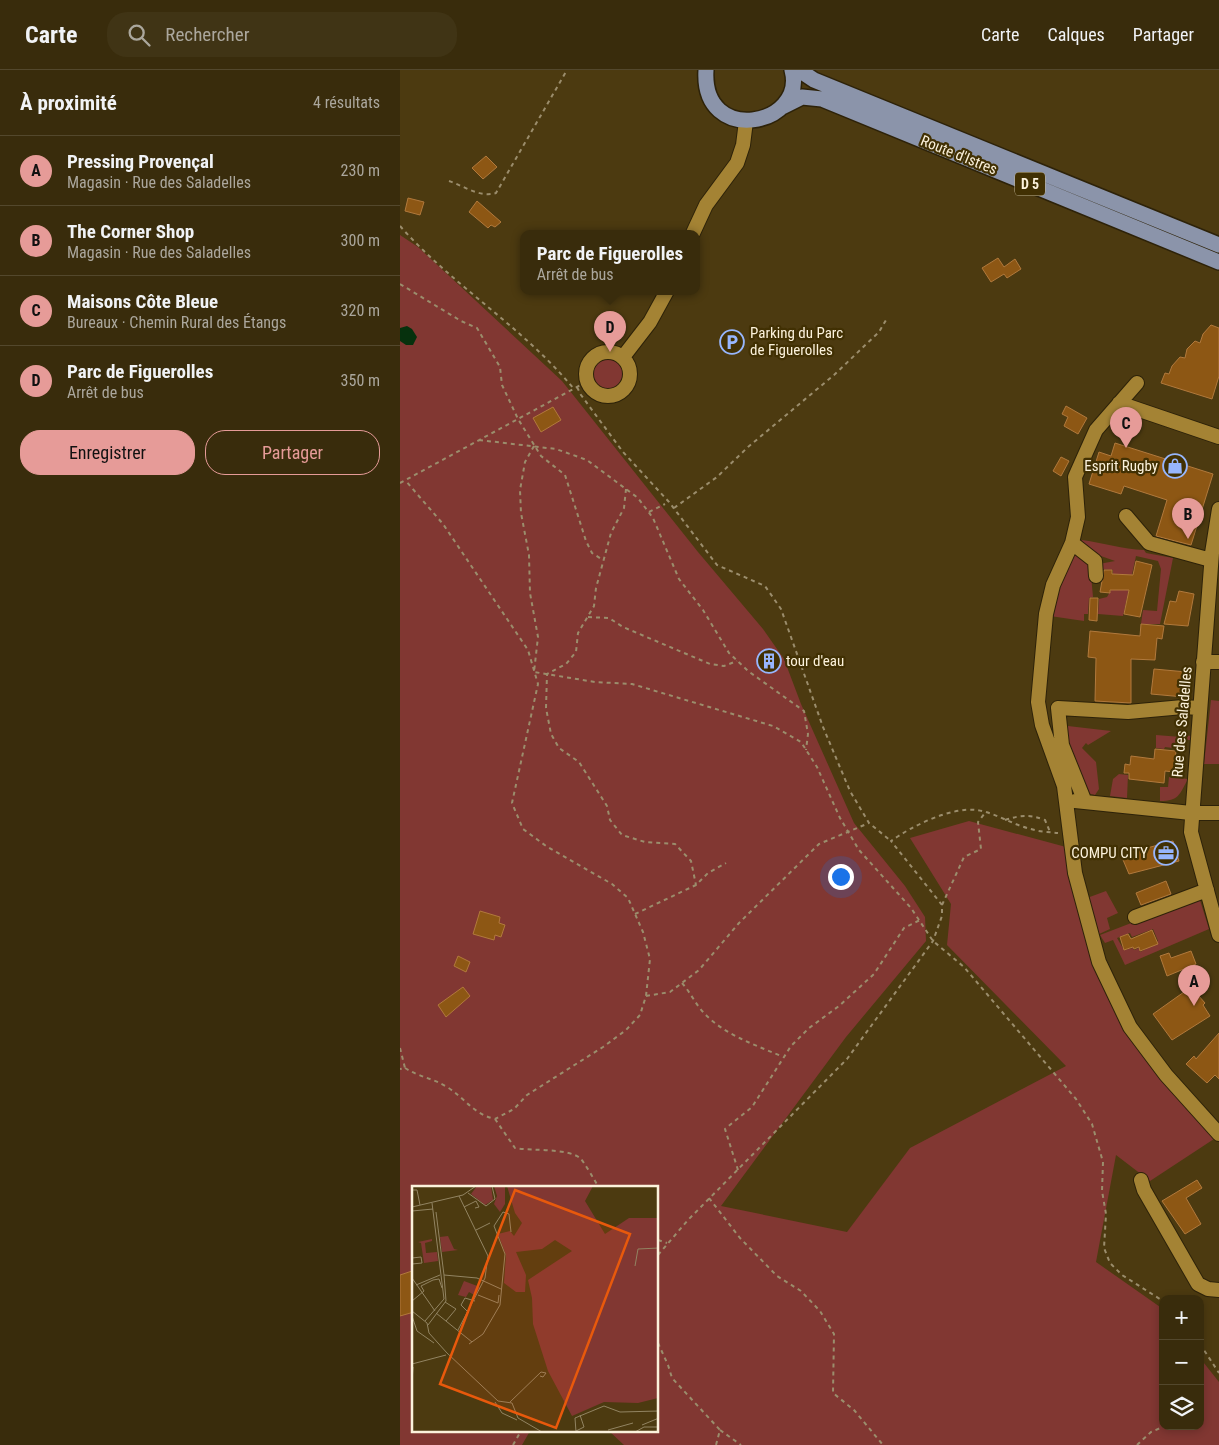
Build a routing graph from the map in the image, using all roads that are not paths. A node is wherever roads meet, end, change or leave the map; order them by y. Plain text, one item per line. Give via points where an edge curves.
1 (792, 70) edge
2 (799, 70) edge
3 (703, 74) edge
4 (782, 107) junction
5 (746, 121) junction
6 (694, 230) edge
7 (1219, 245) edge
8 (1219, 262) edge
9 (665, 295) edge
10 (623, 358) junction
11 (1137, 383) dead end
12 (1119, 403) junction
13 (1219, 437) edge
14 (1219, 509) edge
15 (1126, 516) dead end
16 (1072, 543) junction
17 (1212, 560) junction
18 (1096, 576) dead end
19 (1214, 580) edge
20 (1203, 662) junction
21 (1219, 662) edge
22 (1199, 708) junction
23 (1067, 800) junction
24 (1085, 802) junction
25 (1191, 813) junction
26 (1219, 813) edge
27 (1207, 890) junction
28 (1135, 917) dead end
29 (1219, 935) edge
30 (1219, 1134) edge
31 (1141, 1180) dead end
32 (1219, 1290) edge

1 - 4 main road via 790,92
2 - 7 main road, Route d'Istres / D 5 via 814,80
3 - 5 main road via 709,96 718,109 731,118
4 - 5 main road, Route d'Istres via 772,115
4 - 8 main road, Route d'Istres / D 5 via 802,97 822,99
5 - 6 street via 737,163 706,205
9 - 10 street via 650,322
10 - 10 street via 630,377 628,384 617,394 603,395 591,387 580,385 596,356 610,352
11 - 12 street
12 - 13 street
12 - 16 street via 1096,430 1075,477 1078,517
14 - 17 street, Rue des Saladelles
15 - 17 street via 1149,543
16 - 18 street via 1095,561
16 - 23 street via 1052,585 1046,614 1038,702 1042,725
17 - 19 street, Rue des Saladelles
19 - 20 street, Rue des Saladelles
20 - 21 street
20 - 22 street, Rue des Saladelles
22 - 24 street via 1128,712 1058,708 1062,745
22 - 25 street, Rue des Saladelles
23 - 24 street
23 - 30 street via 1076,872 1099,962 1130,1027 1166,1075
24 - 25 street
25 - 26 street
25 - 27 street, Rue des Saladelles via 1190,832
27 - 28 street
27 - 29 street, Rue des Saladelles
31 - 32 street via 1198,1284

